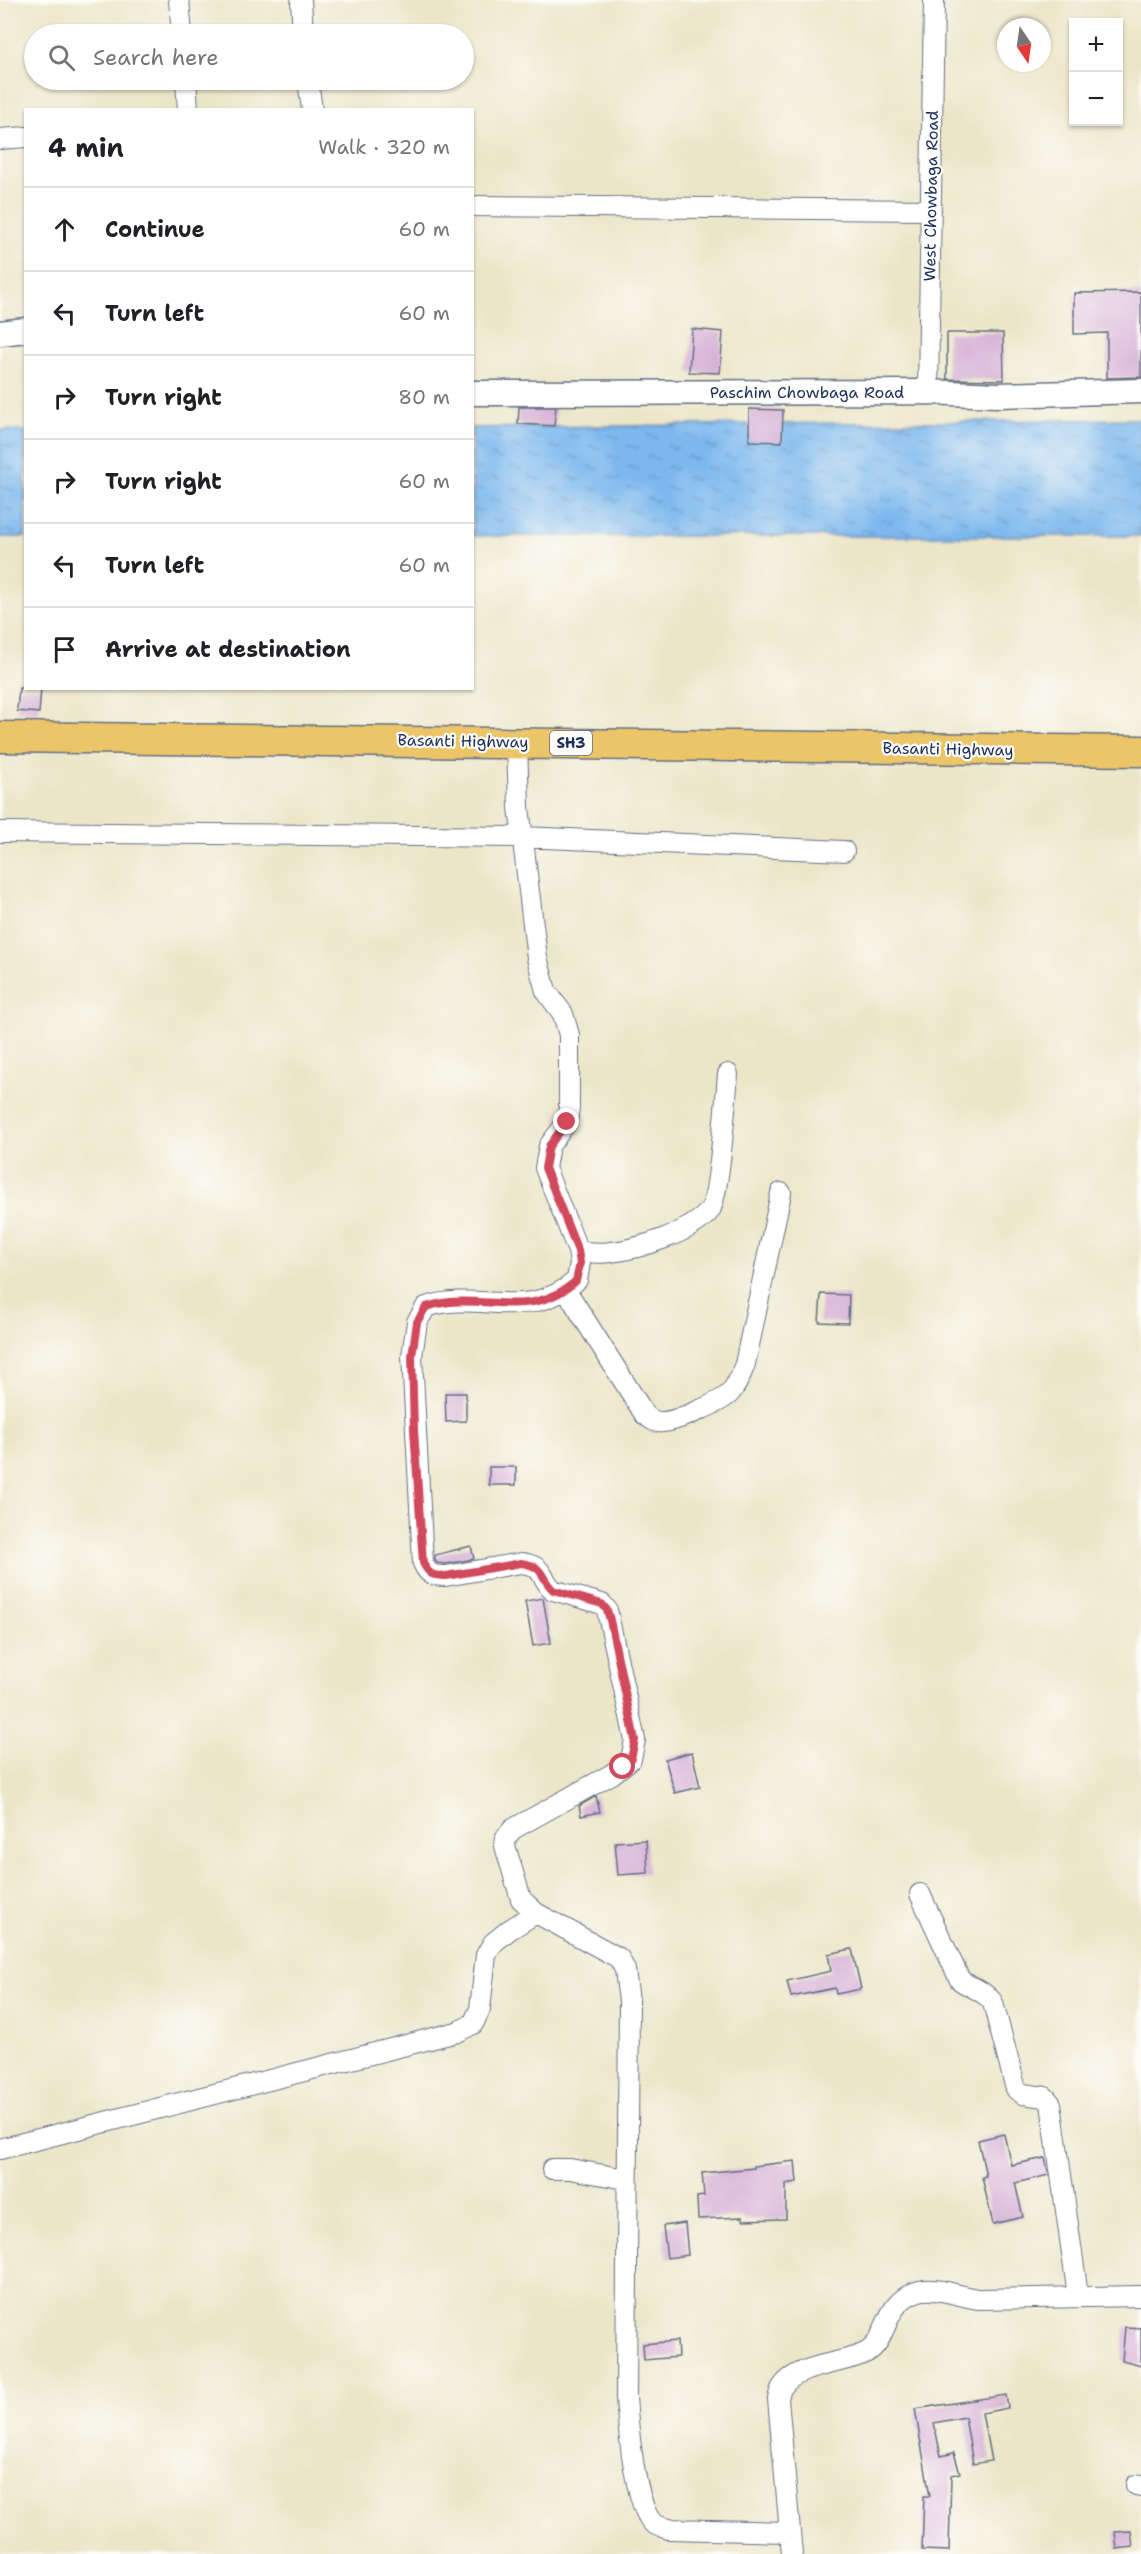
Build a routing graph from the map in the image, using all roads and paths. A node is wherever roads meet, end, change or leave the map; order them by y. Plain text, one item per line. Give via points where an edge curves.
1 (179, 0) edge
2 (302, 0) edge
3 (934, 0) edge
4 (181, 24) edge
5 (303, 24) edge
6 (187, 90) edge
7 (309, 90) edge
8 (188, 108) edge
9 (312, 108) edge
10 (24, 137) edge
11 (0, 139) edge
12 (474, 206) edge
13 (931, 210) junction
14 (24, 330) edge
15 (0, 333) edge
16 (1141, 391) edge
17 (928, 392) junction
18 (474, 393) edge
19 (0, 736) edge
20 (1141, 751) edge
21 (517, 755) junction
22 (0, 832) edge
23 (523, 844) junction
24 (844, 851) dead end
25 (728, 1074) dead end
26 (781, 1193) dead end
27 (578, 1251) junction
28 (559, 1294) junction
29 (920, 1894) dead end
30 (536, 1913) junction
31 (0, 2149) edge
32 (552, 2169) dead end
33 (626, 2179) junction
34 (1078, 2296) junction
35 (1141, 2296) edge
36 (789, 2532) junction
37 (792, 2554) edge

1 - 4 street
2 - 5 street
3 - 13 street, West Chowbaga Road
6 - 8 street
7 - 9 street
10 - 11 street
12 - 13 street
13 - 17 street, West Chowbaga Road
14 - 15 street
16 - 17 street, Paschim Chowbaga Road via 997,395
17 - 18 street, Paschim Chowbaga Road
19 - 21 main road, Basanti Highway / SH3
20 - 21 main road, Basanti Highway / SH3
21 - 23 street
22 - 23 street
23 - 24 street
23 - 27 street via 541,976 546,991 563,1014 569,1035 567,1122 549,1146 545,1168
25 - 27 street via 711,1209 698,1222 642,1246 608,1253
26 - 28 street via 745,1364 729,1395 712,1404 664,1423 654,1422 645,1415
27 - 28 street via 576,1281
28 - 30 street via 510,1305 445,1301 426,1307 417,1322 412,1356 423,1563 427,1572 440,1576 521,1563 533,1565 541,1570 553,1590 602,1604 610,1620 635,1750 623,1767 513,1829 506,1837 505,1846 521,1899
29 - 34 street via 960,1980 989,1996 993,2003 1016,2089 1044,2097 1051,2104
30 - 31 street via 493,1943 486,1955 480,2008 473,2024 457,2032
30 - 33 street via 619,1958 625,1970 629,2001
32 - 33 street
33 - 36 street via 627,2398 629,2431 644,2509 653,2524 669,2529
34 - 35 street
34 - 36 street via 978,2299 936,2290 920,2291 899,2303 887,2318 879,2341 868,2352 797,2375 783,2386 778,2399
36 - 37 street

